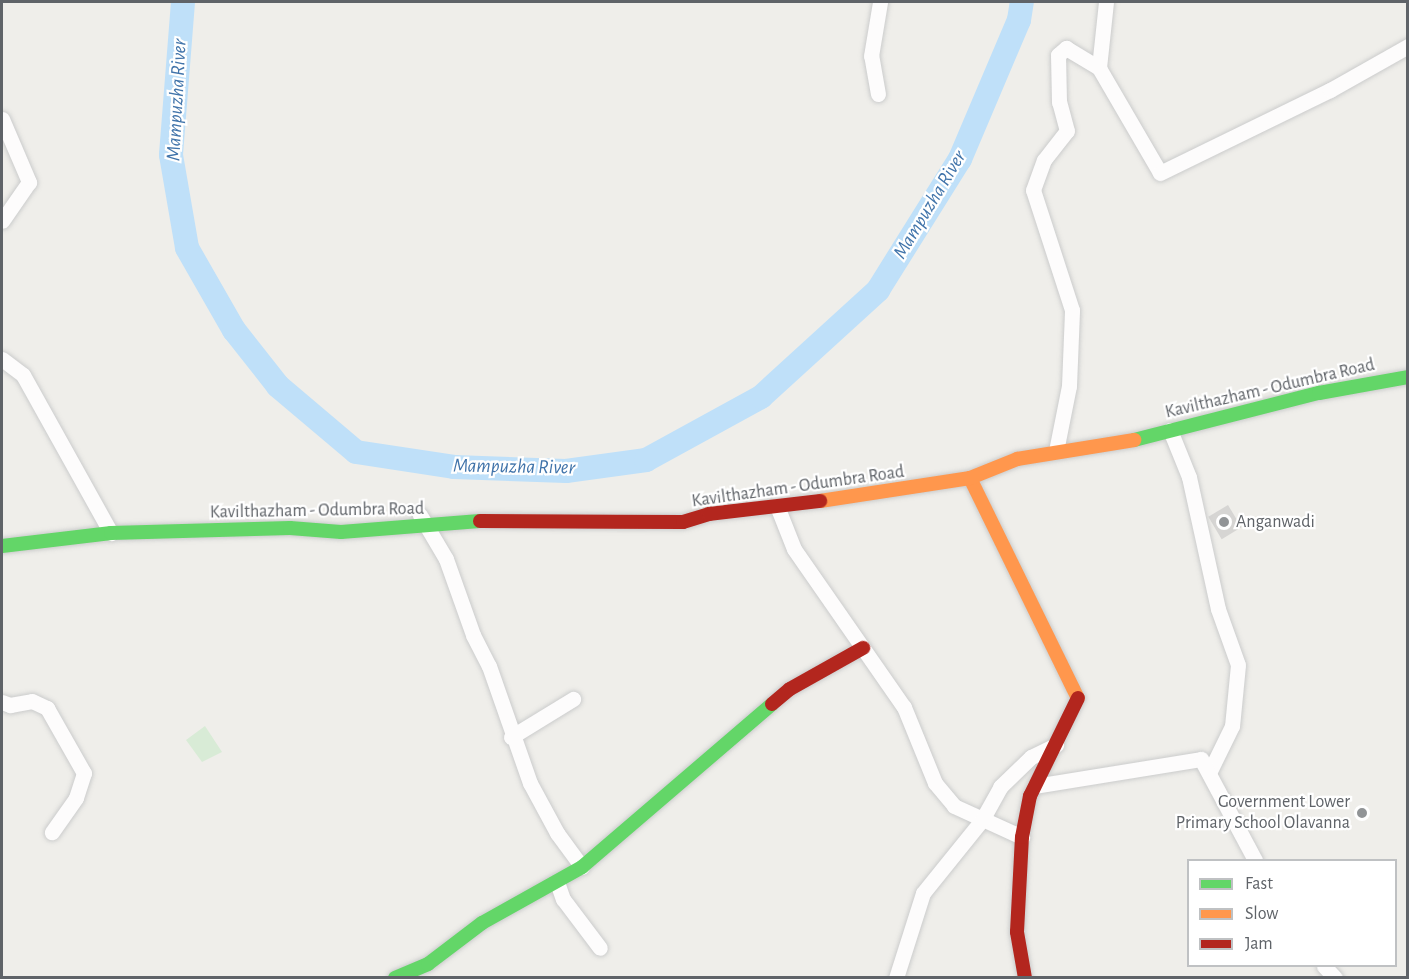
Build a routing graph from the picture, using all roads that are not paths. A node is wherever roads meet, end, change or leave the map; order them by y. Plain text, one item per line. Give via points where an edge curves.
1 (880, 2) edge
2 (1106, 2) edge
3 (1407, 46) edge
4 (1100, 68) junction
5 (878, 94) dead end
6 (2, 119) edge
7 (2, 221) edge
8 (2, 359) edge
9 (1407, 377) edge
10 (1170, 430) junction
11 (1056, 451) junction
12 (970, 478) junction
13 (777, 506) junction
14 (420, 515) dead end
15 (429, 528) junction
16 (111, 533) junction
17 (2, 546) edge
18 (863, 648) junction
19 (573, 699) dead end
20 (2, 702) edge
21 (511, 737) junction
22 (1056, 745) junction
23 (1209, 773) junction
24 (1035, 786) junction
25 (982, 819) junction
26 (52, 832) dead end
27 (1022, 837) junction
28 (1254, 859) edge
29 (582, 867) junction
30 (556, 882) junction
31 (600, 948) dead end
32 (395, 978) edge
33 (896, 978) edge
34 (1025, 978) edge

1 - 5 street via 871,56
2 - 4 street
3 - 4 street via 1330,90 1161,173
4 - 11 street via 1066,48 1058,55 1059,102 1067,131 1044,160 1033,190 1072,310 1069,386
6 - 7 street via 29,182
8 - 16 street via 23,375
9 - 10 main road, Kavilthazham - Odumbra Road via 1319,393
10 - 11 main road, Kavilthazham - Odumbra Road via 1136,440
10 - 23 street via 1189,477 1218,609 1238,665 1232,726
11 - 12 main road, Kavilthazham - Odumbra Road via 1017,459
12 - 13 main road, Kavilthazham - Odumbra Road
12 - 22 main road via 1079,700
13 - 15 main road, Kavilthazham - Odumbra Road via 709,514 683,522 562,517 478,520
13 - 18 street via 794,549
14 - 15 street
15 - 16 main road, Kavilthazham - Odumbra Road
15 - 21 street via 489,666
16 - 17 main road, Kavilthazham - Odumbra Road
18 - 25 street via 904,707 935,783 954,806
18 - 29 main road via 790,689
19 - 21 street
20 - 26 street via 10,705 32,701 47,708 84,773 76,798
21 - 29 street via 557,833
22 - 24 main road
22 - 25 street via 1031,757 999,788
23 - 24 street via 1201,759
23 - 28 street
24 - 27 main road
25 - 27 street
25 - 33 street via 923,893
27 - 34 main road via 1017,932
29 - 30 main road
30 - 31 street via 563,899
30 - 32 main road via 482,923 428,964

